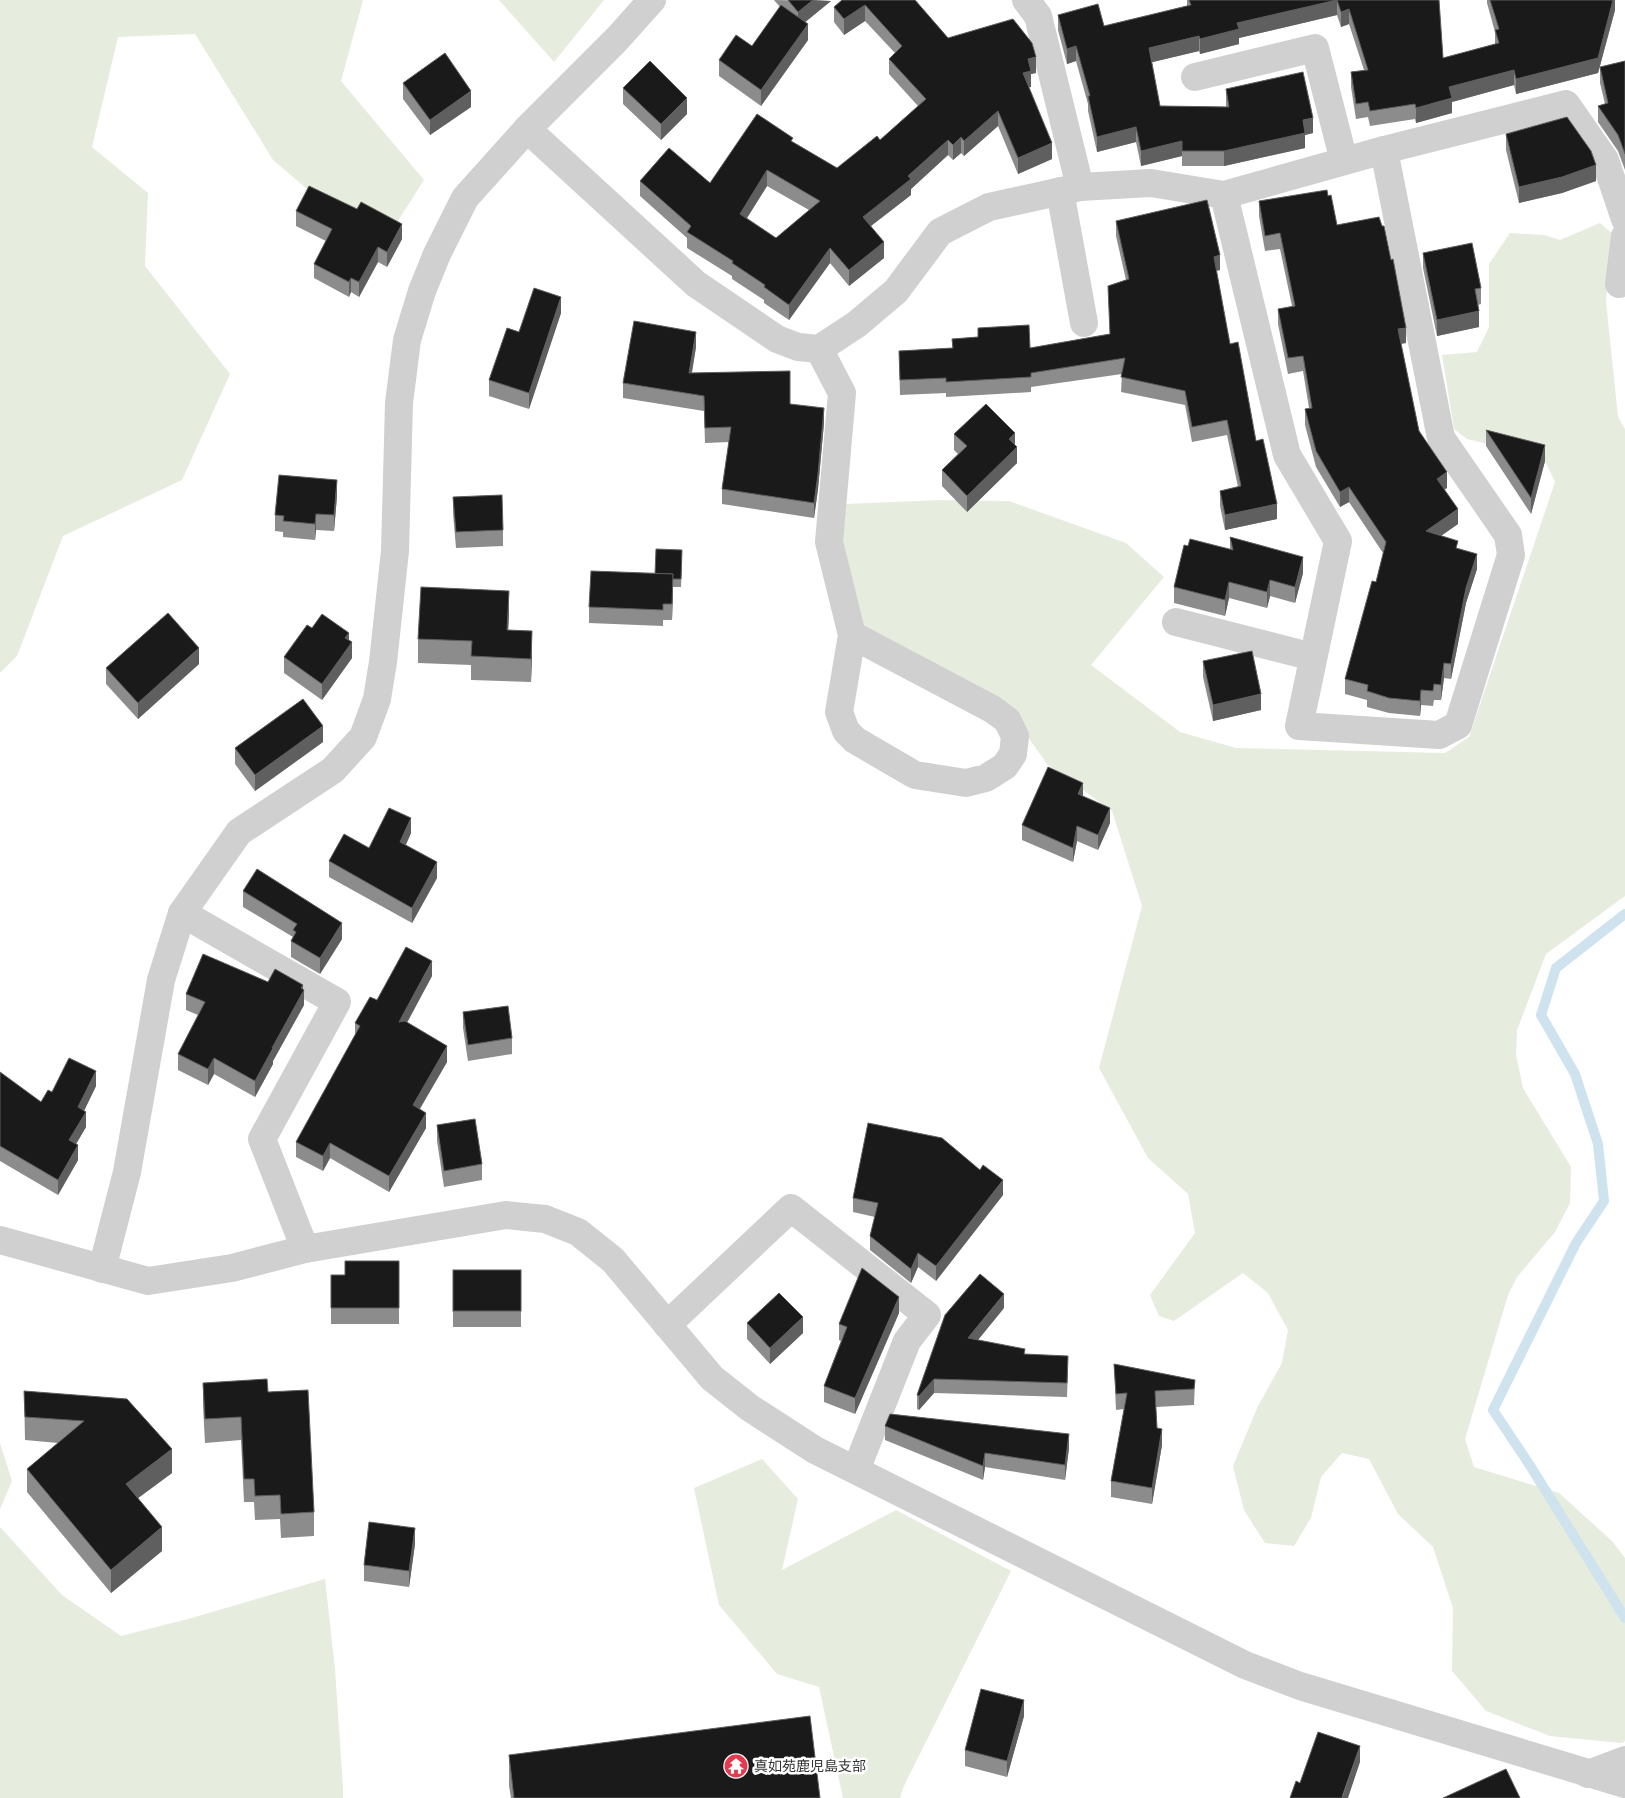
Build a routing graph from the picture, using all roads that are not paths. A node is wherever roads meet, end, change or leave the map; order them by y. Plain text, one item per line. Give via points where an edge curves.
1 (652, 0) edge
2 (1026, 0) edge
3 (1195, 77) dead end
4 (527, 129) junction
5 (1384, 150) junction
6 (1344, 161) junction
7 (1070, 189) junction
8 (1224, 195) junction
9 (1625, 219) edge
10 (1625, 236) edge
11 (1619, 284) dead end
12 (1084, 323) dead end
13 (819, 350) junction
14 (1176, 622) dead end
15 (852, 635) junction
16 (1313, 657) junction
17 (182, 913) junction
18 (0, 1240) edge
19 (305, 1249) junction
20 (102, 1269) junction
21 (667, 1325) junction
22 (856, 1470) junction
23 (1625, 1760) edge
24 (1588, 1774) junction
25 (1625, 1784) edge

1 - 4 street
2 - 7 street via 1038,16
3 - 6 street via 1315,48
4 - 13 street via 696,284 776,339
4 - 17 street via 465,198 437,254 406,340 399,403 394,561 377,699 363,738 333,770 239,832
5 - 6 street
5 - 9 street via 1566,104 1605,160
5 - 16 street via 1442,438 1508,535 1511,555 1458,725 1440,735 1299,726
6 - 8 street
7 - 8 street via 1151,183
7 - 12 street
7 - 13 street via 989,207 940,232 896,292
8 - 16 street via 1287,455 1338,541
10 - 11 street
13 - 15 street via 842,393 829,542
14 - 16 street
15 - 15 street via 1007,720 1015,736 1013,754 1005,766 986,778 966,783 915,775 855,740 846,731 839,712
17 - 19 street via 337,1002 262,1138
17 - 20 street via 161,980 127,1172
18 - 20 street
19 - 20 street via 232,1268 148,1281
19 - 21 street via 506,1215 545,1219 578,1232 613,1260
21 - 22 street via 712,1378 750,1408 815,1450
21 - 22 street via 791,1208 927,1315 907,1341
22 - 24 street via 1245,1665 1300,1686
23 - 24 street
24 - 25 street

